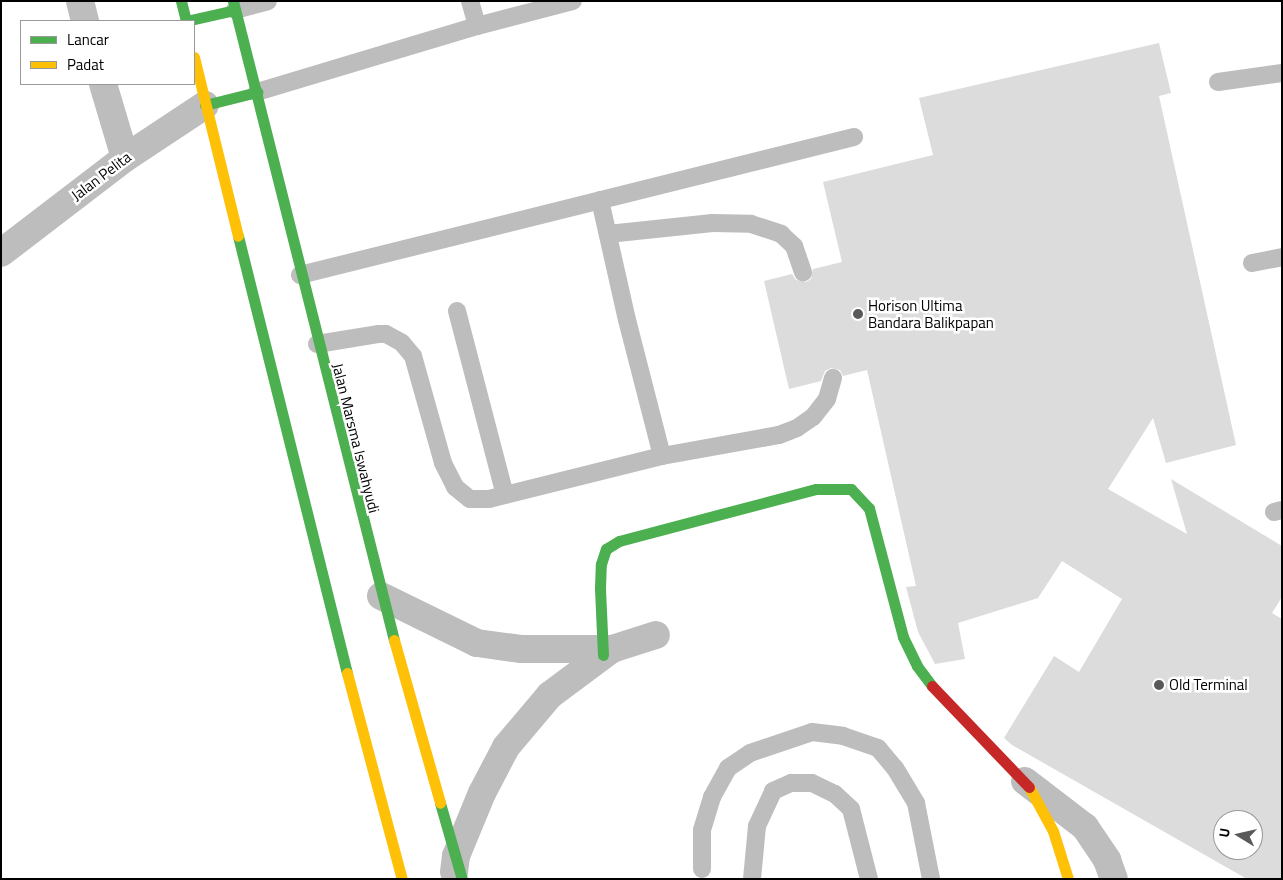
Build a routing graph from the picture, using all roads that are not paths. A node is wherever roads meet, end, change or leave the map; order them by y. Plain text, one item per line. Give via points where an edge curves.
1 (80, 1) edge
2 (181, 1) edge
3 (268, 1) edge
4 (470, 1) edge
5 (574, 1) edge
6 (234, 6) edge
7 (86, 20) edge
8 (186, 20) edge
9 (189, 20) edge
10 (477, 26) junction
11 (195, 61) edge
12 (1282, 73) edge
13 (1218, 82) dead end
14 (103, 85) edge
15 (257, 92) junction
16 (205, 105) junction
17 (854, 137) dead end
18 (125, 158) junction
19 (600, 200) junction
20 (608, 234) junction
21 (1, 253) edge
22 (1282, 257) edge
23 (1252, 263) dead end
24 (803, 272) dead end
25 (300, 275) junction
26 (457, 311) dead end
27 (316, 344) junction
28 (833, 378) dead end
29 (662, 456) junction
30 (505, 495) junction
31 (381, 596) junction
32 (656, 635) dead end
33 (606, 650) junction
34 (1025, 781) junction
35 (702, 869) dead end
36 (457, 871) edge
37 (402, 879) edge
38 (752, 879) edge
39 (869, 879) edge
40 (931, 879) edge
41 (1068, 879) edge
42 (1114, 879) edge

1 - 7 street
2 - 8 main road
3 - 6 lane
4 - 10 lane
5 - 10 lane
6 - 9 main road
6 - 15 main road, Jalan Marsma Iswahyudi
10 - 15 lane
11 - 16 main road
12 - 13 lane
14 - 18 street
15 - 16 main road
15 - 25 main road, Jalan Marsma Iswahyudi
16 - 18 street, Jalan Pelita
16 - 37 main road via 322,578
17 - 19 lane
18 - 21 street, Jalan Pelita
19 - 20 lane
19 - 25 lane
20 - 24 lane via 712,223 751,224 781,234 794,246
20 - 29 lane
22 - 23 lane
25 - 27 main road, Jalan Marsma Iswahyudi
26 - 30 lane
27 - 30 lane via 379,334 386,334 402,343 413,356 444,464 455,487 470,499
27 - 31 main road, Jalan Marsma Iswahyudi
28 - 29 lane via 827,399 814,417 797,428 778,435
29 - 30 lane
31 - 33 street via 477,643 521,649
31 - 36 main road, Jalan Marsma Iswahyudi
32 - 33 street
33 - 34 main road via 601,564 606,549 619,541 816,489 851,489 869,508 903,637 917,666 934,688
33 - 36 street via 550,695 506,747 482,793
34 - 41 main road via 1053,831
34 - 42 street via 1085,827 1108,860
35 - 40 lane via 702,830 712,797 728,768 758,750 812,732 843,736 878,748 895,768 916,803
38 - 39 lane via 757,826 763,807 773,791 791,783 812,783 835,794 851,809

